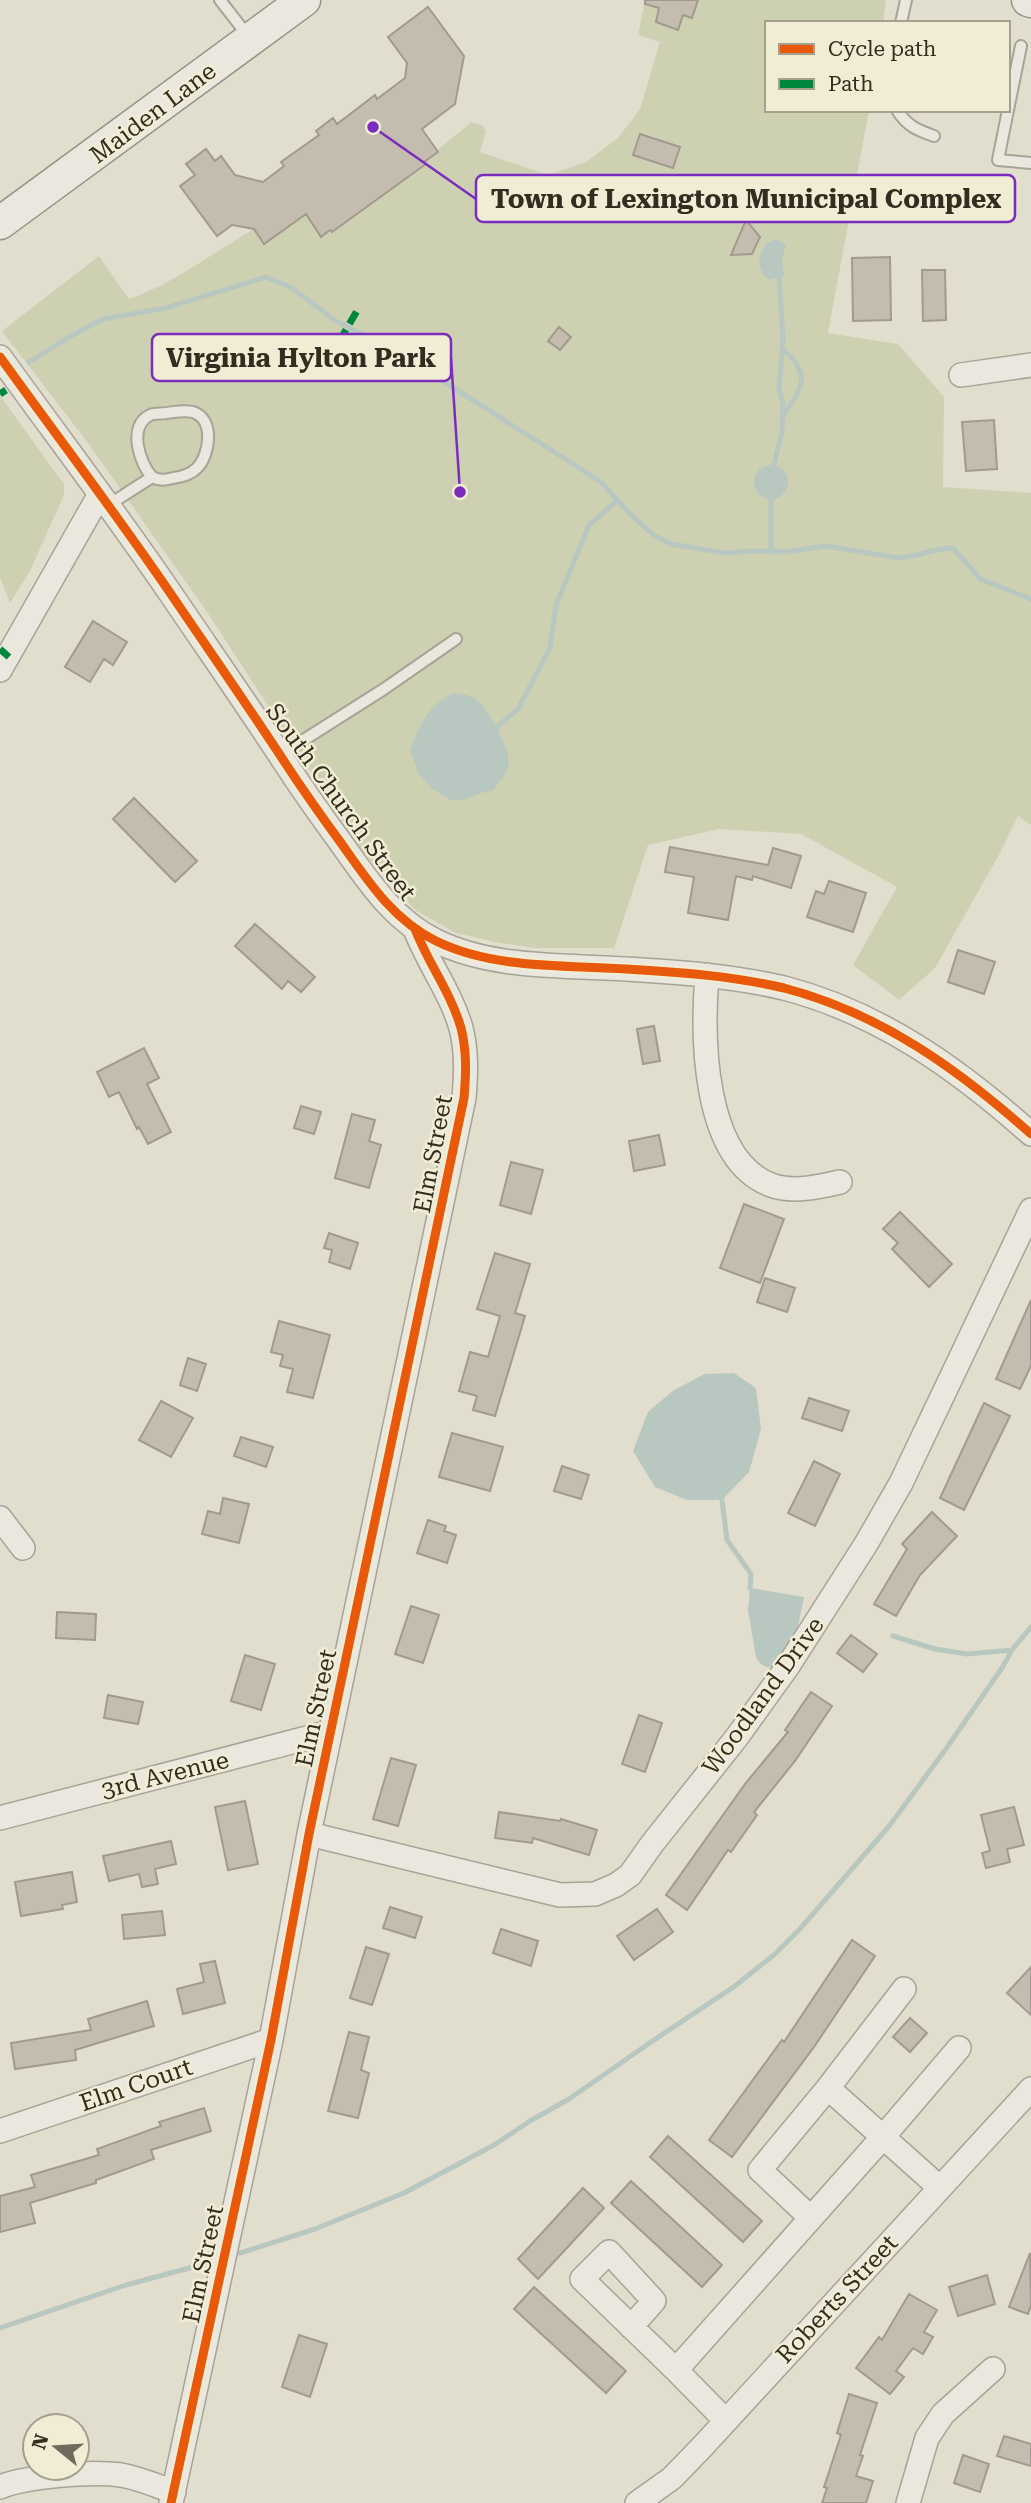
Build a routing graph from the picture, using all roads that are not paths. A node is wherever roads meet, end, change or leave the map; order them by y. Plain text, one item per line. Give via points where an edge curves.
1 (220, 0) edge
2 (304, 0) edge
3 (905, 0) edge
4 (901, 21) edge
5 (251, 40) junction
6 (1021, 46) dead end
7 (1010, 100) edge
8 (898, 112) edge
9 (1008, 112) edge
10 (934, 136) dead end
11 (1031, 163) edge
12 (0, 223) edge
13 (0, 356) edge
14 (1031, 365) edge
15 (961, 375) dead end
16 (152, 477) junction
17 (103, 500) junction
18 (456, 639) dead end
19 (0, 670) edge
20 (280, 755) junction
21 (415, 929) junction
22 (707, 975) junction
23 (1031, 1134) edge
24 (840, 1182) dead end
25 (1031, 1210) edge
26 (0, 1517) edge
27 (23, 1548) dead end
28 (330, 1732) junction
29 (0, 1818) edge
30 (309, 1834) junction
31 (904, 1989) dead end
32 (271, 2040) junction
33 (960, 2048) dead end
34 (828, 2088) junction
35 (1031, 2090) edge
36 (0, 2131) edge
37 (883, 2137) junction
38 (939, 2187) junction
39 (811, 2218) junction
40 (631, 2327) dead end
41 (993, 2369) dead end
42 (676, 2370) junction
43 (725, 2420) junction
44 (0, 2487) edge
45 (173, 2497) edge
46 (637, 2503) edge
47 (908, 2503) edge

1 - 5 lane
2 - 5 main road, Maiden Lane
3 - 4 lane
5 - 12 main road, Maiden Lane
6 - 7 lane
8 - 10 lane via 913,129
9 - 11 lane via 998,160
13 - 17 street, South Church Street
14 - 15 street
16 - 16 lane via 180,477 202,463 207,430 196,413 154,414 141,424 137,442
16 - 17 lane
17 - 19 street
17 - 20 street, South Church Street
18 - 20 lane
20 - 21 street, South Church Street via 365,876
21 - 22 street, South Church Street via 486,958
21 - 28 street, Elm Street via 460,1025 466,1057 464,1098
22 - 23 street, South Church Street via 785,989 891,1030 960,1074
22 - 24 street via 704,1025 709,1084 732,1151 771,1185 806,1188
25 - 30 street, Woodland Drive via 901,1483 866,1544 788,1666 630,1875 595,1894 560,1895
26 - 27 street
28 - 29 street, 3rd Avenue
28 - 30 street, Elm Street
30 - 32 street, Elm Street
31 - 34 street
32 - 36 street, Elm Court
32 - 45 street, Elm Street
33 - 37 street
34 - 37 street
34 - 39 street via 760,2171
35 - 38 street, Roberts Street
37 - 38 street
37 - 39 street
38 - 43 street, Roberts Street
39 - 42 street
40 - 42 street
41 - 47 street via 943,2414 928,2438
42 - 43 street
43 - 46 street, Roberts Street via 672,2478
44 - 45 street via 28,2479 121,2475

